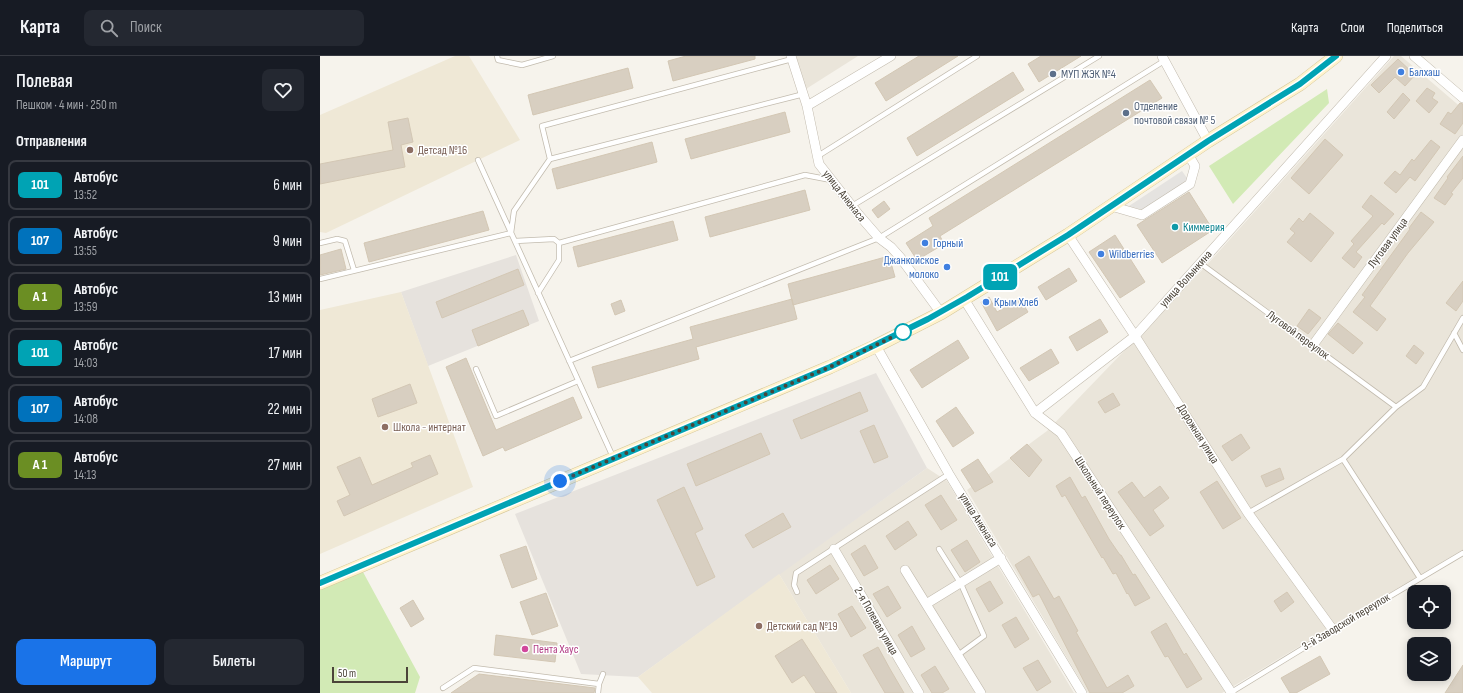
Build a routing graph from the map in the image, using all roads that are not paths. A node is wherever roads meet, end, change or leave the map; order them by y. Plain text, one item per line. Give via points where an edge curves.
1 (497, 56) edge
2 (553, 56) edge
3 (891, 56) edge
4 (977, 56) edge
5 (1099, 56) edge
6 (1336, 56) edge
7 (1386, 56) edge
8 (1414, 56) edge
9 (791, 58) edge
10 (1163, 58) edge
11 (804, 94) junction
12 (1463, 98) edge
13 (807, 106) junction
14 (1463, 140) edge
15 (1208, 141) junction
16 (1188, 154) junction
17 (817, 156) junction
18 (478, 160) dead end
19 (550, 160) junction
20 (832, 180) junction
21 (852, 206) junction
22 (1111, 206) junction
23 (511, 234) junction
24 (1068, 235) junction
25 (879, 238) junction
26 (515, 241) junction
27 (320, 243) edge
28 (559, 243) junction
29 (1200, 263) junction
30 (354, 270) junction
31 (320, 279) edge
32 (538, 293) junction
33 (964, 299) junction
34 (941, 313) junction
35 (1463, 318) edge
36 (1454, 333) junction
37 (1135, 336) junction
38 (1313, 345) junction
39 (876, 346) junction
40 (1463, 350) edge
41 (569, 361) junction
42 (476, 369) dead end
43 (578, 381) junction
44 (1396, 407) junction
45 (1035, 413) junction
46 (613, 459) junction
47 (1343, 460) junction
48 (949, 474) junction
49 (1248, 513) junction
50 (834, 549) junction
51 (939, 549) dead end
52 (1463, 553) edge
53 (1001, 558) junction
54 (905, 570) dead end
55 (1420, 578) junction
56 (320, 583) edge
57 (960, 583) junction
58 (797, 592) dead end
59 (926, 604) junction
60 (1333, 630) junction
61 (958, 655) junction
62 (603, 674) dead end
63 (599, 684) junction
64 (443, 688) dead end
65 (598, 693) edge
66 (919, 693) edge
67 (981, 693) edge
68 (1082, 693) edge
69 (1231, 693) edge

1 - 2 lane via 498,60 522,64
3 - 13 street
4 - 17 lane
5 - 21 lane
6 - 15 main road via 1300,84
7 - 29 street, улица Волынкина
8 - 12 street
9 - 11 street, улица Анюнаса
9 - 19 lane via 542,126
10 - 15 street
10 - 25 lane
11 - 13 street, улица Анюнаса
11 - 19 lane
13 - 17 street, улица Анюнаса
14 - 38 street, Луговая улица
15 - 16 main road
16 - 22 main road
16 - 22 street via 1195,166 1190,184 1142,214
17 - 20 street, улица Анюнаса via 819,164
18 - 23 lane
19 - 23 lane via 514,211
20 - 21 street, улица Анюнаса
20 - 28 lane via 805,175
21 - 25 street, улица Анюнаса
22 - 24 main road
23 - 26 lane
23 - 30 lane
24 - 33 main road
24 - 37 street, Дорожная улица
25 - 34 street, улица Анюнаса via 900,257
25 - 41 lane
26 - 28 lane via 554,239
26 - 32 lane
27 - 30 lane via 336,239 345,241
28 - 32 lane via 559,260
29 - 37 street, улица Волынкина
29 - 38 lane, Луговой переулок
30 - 31 lane
32 - 41 lane
33 - 34 main road
33 - 45 street, Школьный переулок
34 - 39 main road
35 - 36 lane
36 - 40 lane
36 - 44 lane via 1423,387
37 - 45 street, улица Волынкина
37 - 49 street, Дорожная улица
38 - 44 lane, Луговой переулок
39 - 46 main road
39 - 48 street, улица Анюнаса
41 - 43 lane
42 - 43 lane via 496,416
43 - 46 lane
44 - 47 lane
45 - 69 street, Школьный переулок via 1061,433
46 - 56 main road
47 - 49 lane
47 - 55 lane
48 - 50 lane
48 - 53 street, улица Анюнаса
49 - 60 street, Дорожная улица
50 - 58 lane via 796,573 794,585
50 - 66 street, 2-я Полевая улица
51 - 57 lane
52 - 55 lane, 3-й Заводской переулок
53 - 57 street
53 - 68 street, улица Анюнаса
54 - 59 street
55 - 60 lane, 3-й Заводской переулок
57 - 59 street
57 - 61 lane via 984,636
59 - 61 street
60 - 69 lane, 3-й Заводской переулок
61 - 67 street
62 - 63 lane
63 - 64 lane via 474,668
63 - 65 lane

